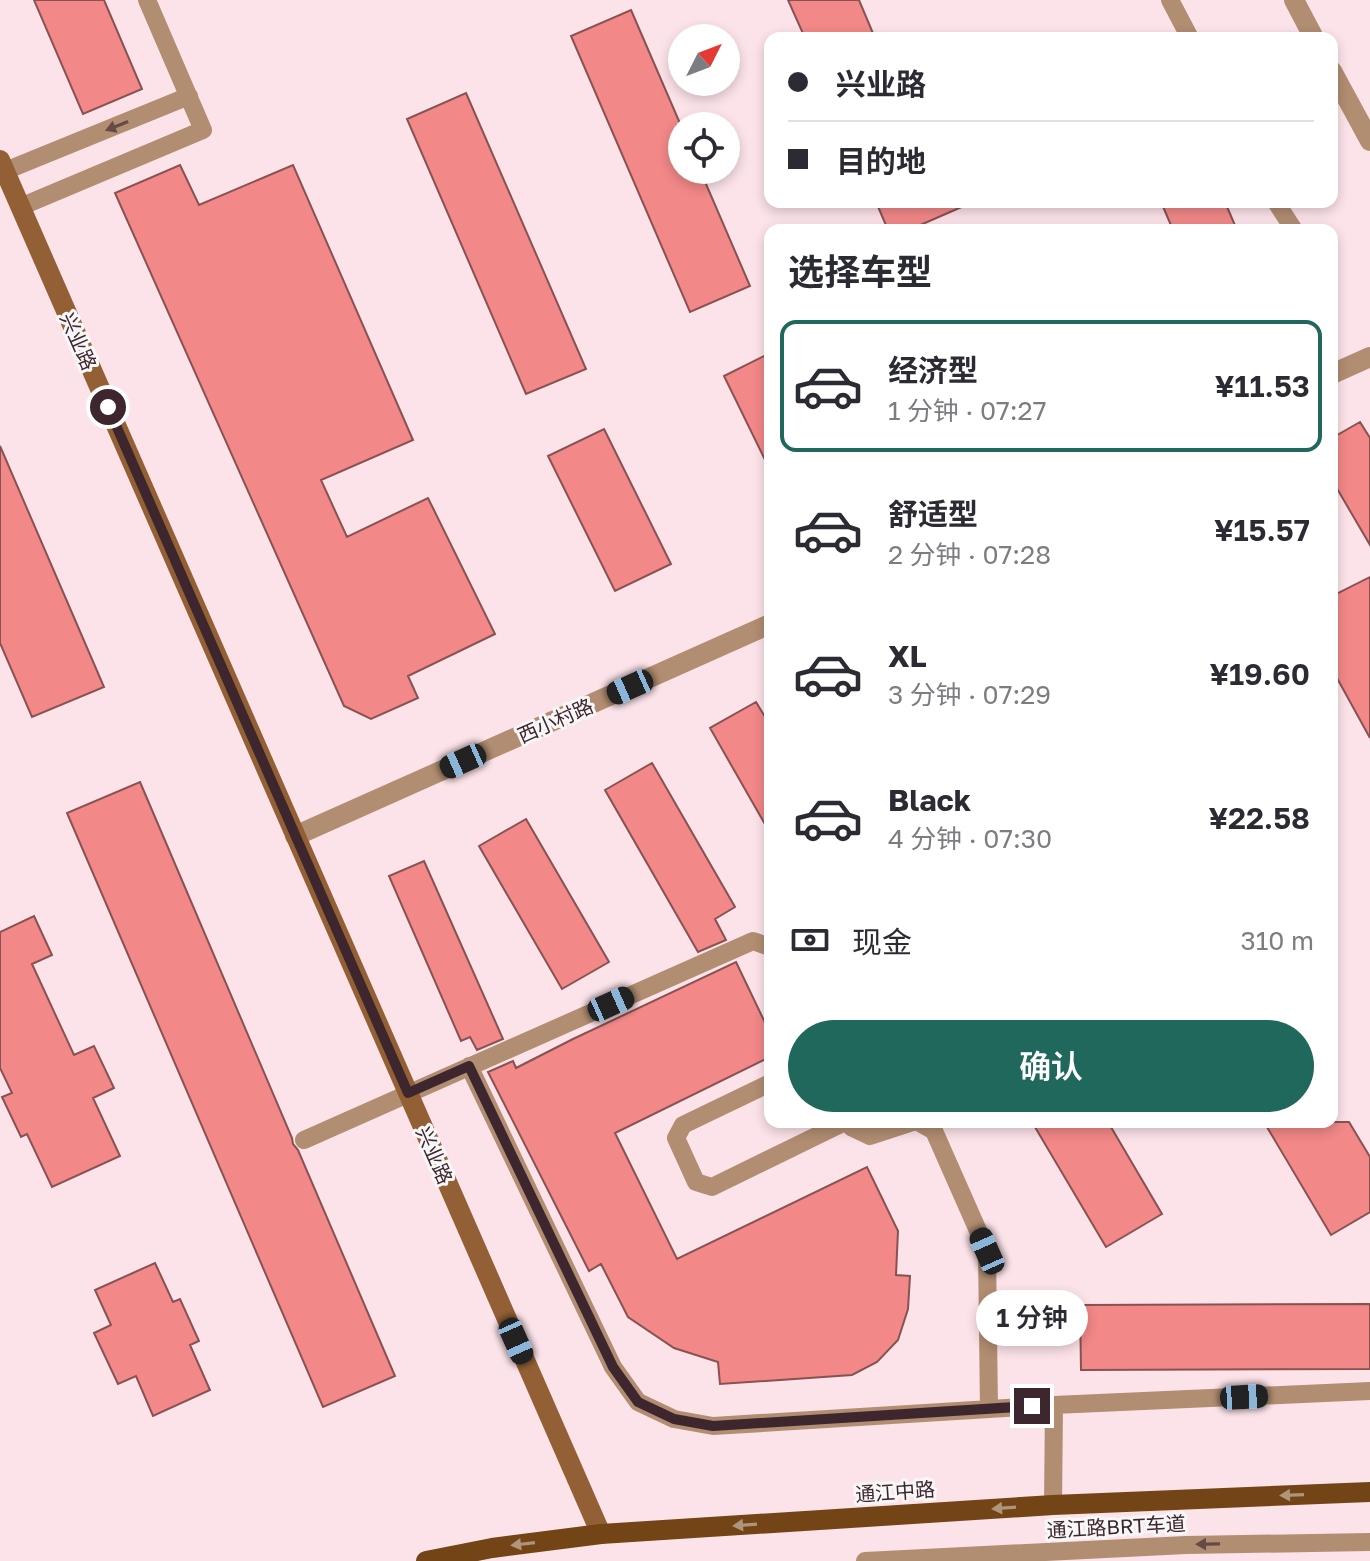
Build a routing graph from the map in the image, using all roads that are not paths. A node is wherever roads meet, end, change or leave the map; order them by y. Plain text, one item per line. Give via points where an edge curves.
1 (147, 0) edge
2 (1170, 0) edge
3 (1294, 0) edge
4 (1187, 32) edge
5 (1311, 32) edge
6 (1338, 82) edge
7 (189, 96) junction
8 (1370, 141) edge
9 (2, 166) edge
10 (20, 207) junction
11 (1370, 357) edge
12 (1338, 371) edge
13 (764, 627) edge
14 (295, 836) junction
15 (764, 945) edge
16 (469, 1066) junction
17 (764, 1086) edge
18 (408, 1093) junction
19 (835, 1128) edge
20 (853, 1128) edge
21 (896, 1128) edge
22 (928, 1128) edge
23 (304, 1140) dead end
24 (1370, 1391) edge
25 (1054, 1405) junction
26 (989, 1409) junction
27 (1370, 1492) edge
28 (1053, 1505) junction
29 (601, 1534) junction
30 (1370, 1542) edge
31 (426, 1561) edge
32 (865, 1561) edge

1 - 7 lane
2 - 4 lane
3 - 5 street
6 - 8 street
7 -> 9 lane
7 - 10 lane via 203,130
9 - 10 street, 兴业路
10 - 14 street, 兴业路
11 - 12 street
13 - 14 street, 西小村路
14 - 18 street, 兴业路
15 - 16 lane via 753,941
16 - 18 lane
16 - 26 lane via 613,1367 638,1402 674,1419 713,1426
17 - 19 lane via 683,1125 676,1138 696,1182 712,1187
18 - 23 lane
18 - 29 street, 兴业路
20 - 21 lane via 870,1136
22 - 26 lane via 934,1131 987,1251
24 - 25 lane
25 - 26 lane
25 - 28 lane
27 -> 28 main road, 通江中路
28 -> 29 main road, 通江中路
29 -> 31 main road, 通江中路
30 -> 32 lane, 通江路BRT车道

